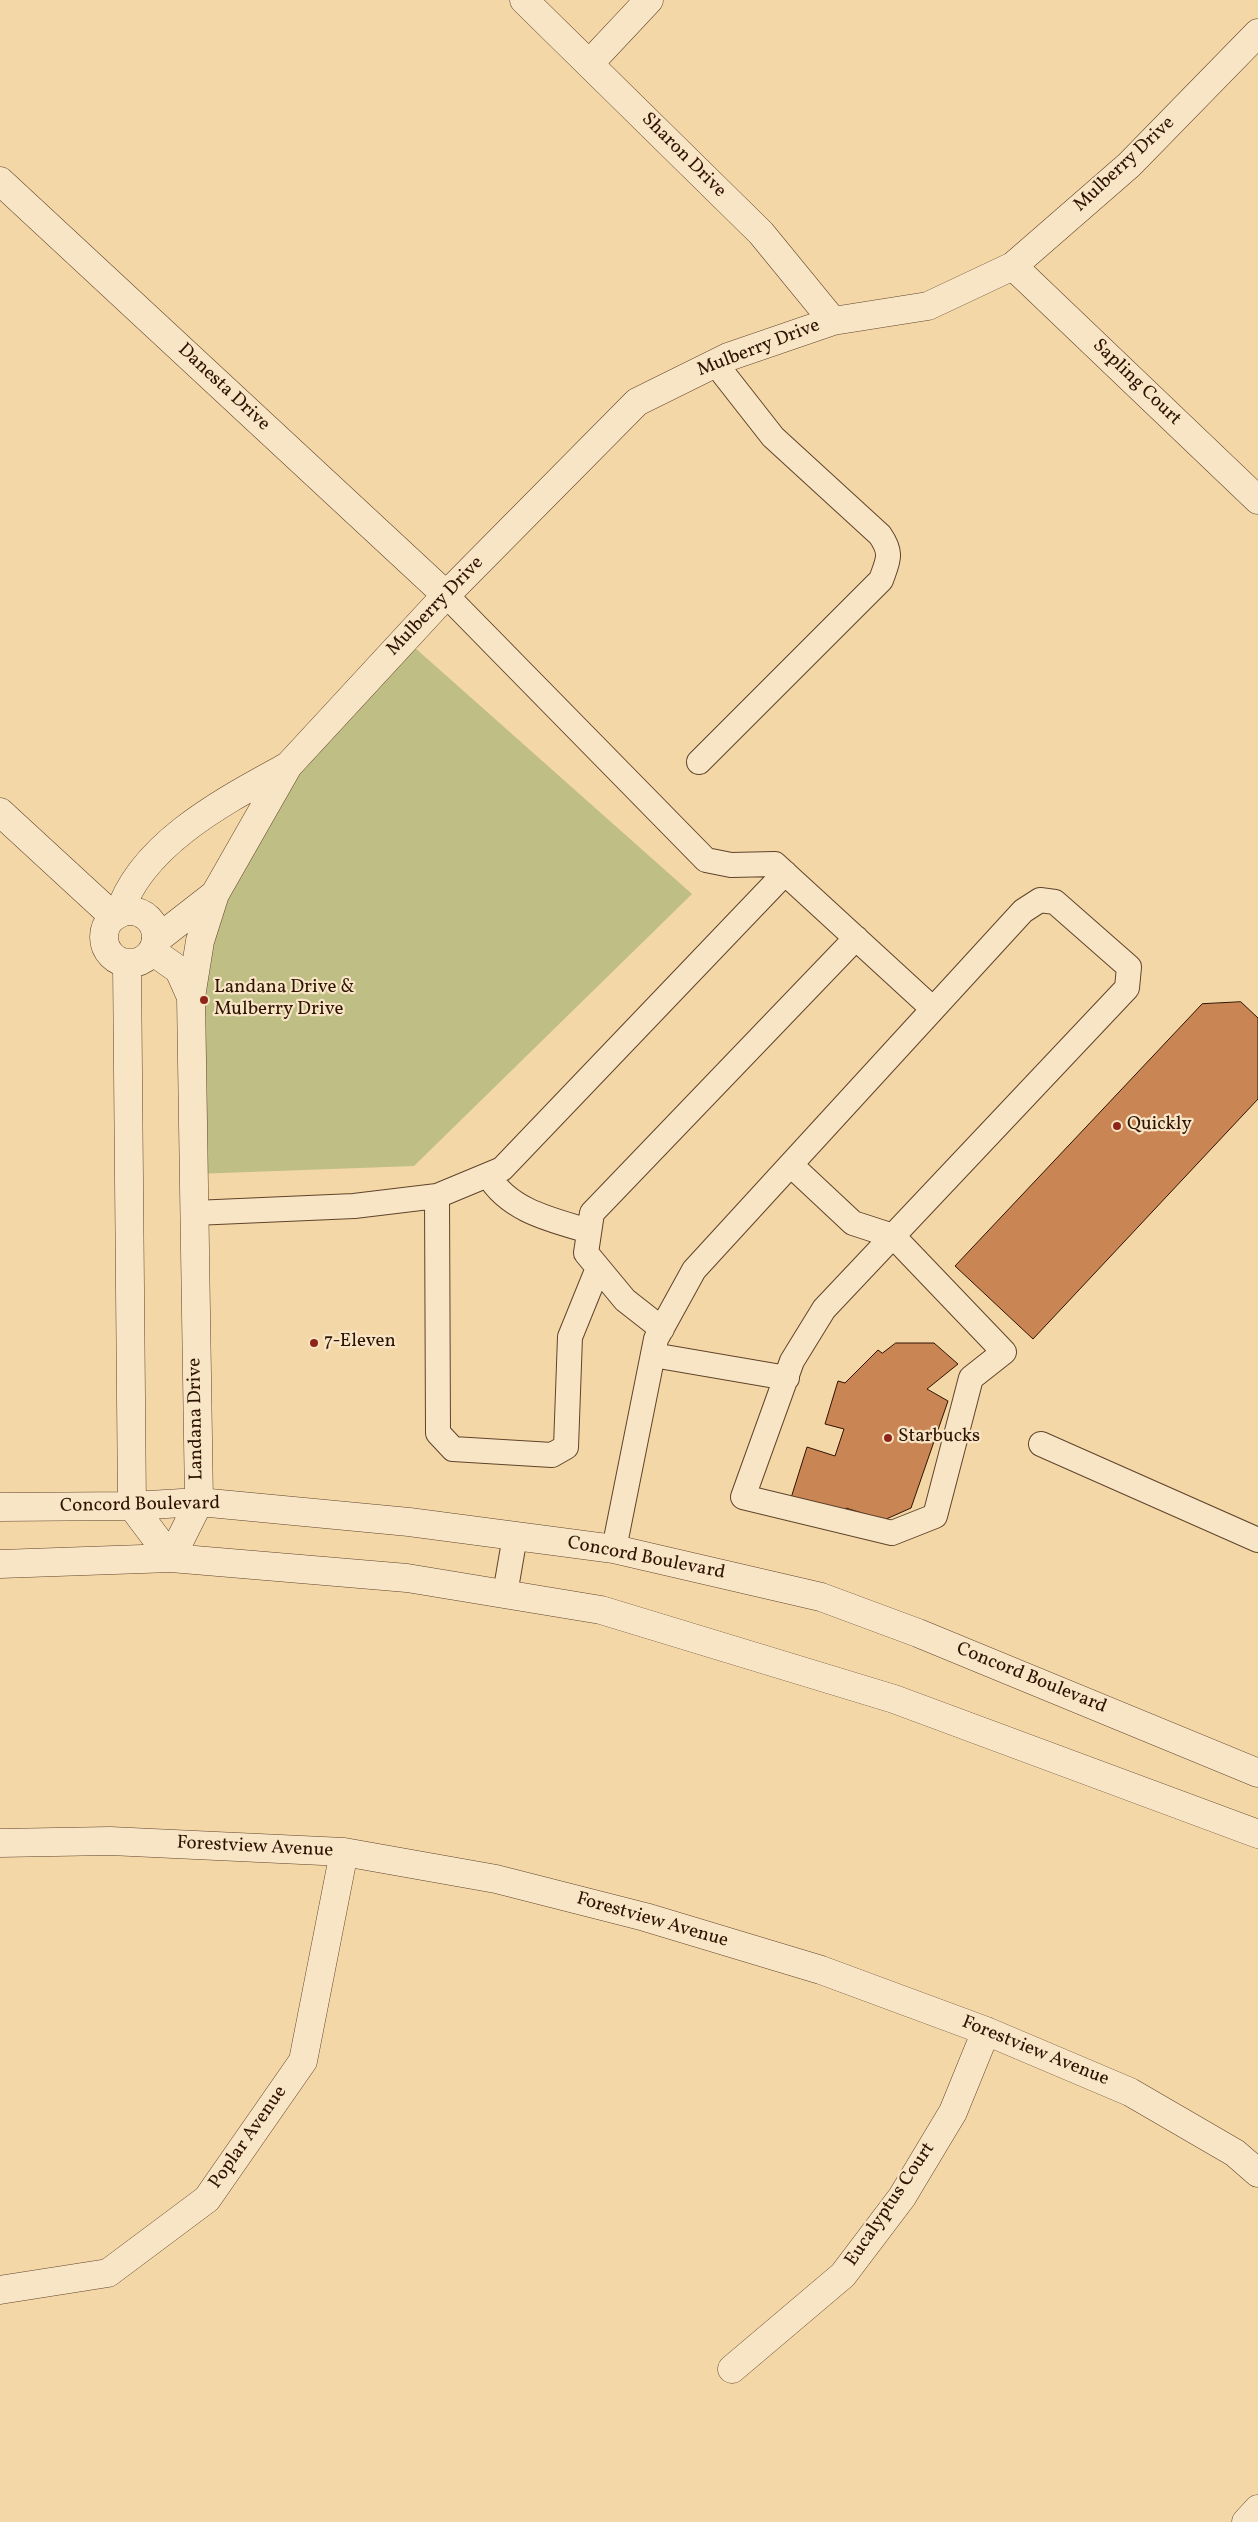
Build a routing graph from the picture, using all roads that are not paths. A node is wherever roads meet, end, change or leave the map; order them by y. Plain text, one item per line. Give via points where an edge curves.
1 (524, 0) edge
2 (649, 0) edge
3 (1254, 45) edge
4 (589, 64) junction
5 (0, 181) edge
6 (1013, 266) junction
7 (833, 321) junction
8 (715, 363) junction
9 (1258, 500) edge
10 (446, 595) junction
11 (699, 762) dead end
12 (288, 766) junction
13 (0, 812) edge
14 (785, 873) junction
15 (215, 894) junction
16 (116, 916) junction
17 (856, 938) junction
18 (154, 946) junction
19 (127, 963) junction
20 (191, 997) junction
21 (933, 1009) junction
22 (791, 1165) junction
23 (488, 1175) junction
24 (437, 1196) junction
25 (194, 1212) junction
26 (589, 1231) junction
27 (893, 1236) junction
28 (598, 1268) junction
29 (662, 1329) junction
30 (653, 1354) junction
31 (787, 1378) junction
32 (1041, 1444) dead end
33 (199, 1502) junction
34 (132, 1506) junction
35 (0, 1507) edge
36 (515, 1536) junction
37 (1258, 1540) edge
38 (614, 1549) junction
39 (170, 1558) junction
40 (0, 1564) edge
41 (504, 1594) junction
42 (1258, 1773) edge
43 (1258, 1834) edge
44 (0, 1843) edge
45 (344, 1852) junction
46 (986, 2031) junction
47 (1258, 2173) edge
48 (0, 2290) edge
49 (732, 2369) dead end
50 (1258, 2509) edge
51 (1246, 2522) edge

1 - 4 street, Sharon Drive
2 - 4 street
3 - 6 street, Mulberry Drive via 1129,165
4 - 7 street, Sharon Drive via 760,233
5 - 10 street, Danesta Drive
6 - 7 street, Mulberry Drive via 928,306
6 - 9 street, Sapling Court
7 - 8 street, Mulberry Drive
8 - 10 street, Mulberry Drive via 637,402
8 - 11 lane via 773,437 880,535 888,547 889,556 881,580
10 - 12 street, Mulberry Drive
10 - 14 lane via 706,860 731,865 775,864
12 - 15 street, Mulberry Drive
12 - 16 street, Mulberry Drive via 223,802 179,834 147,866
13 - 16 street
14 - 17 lane
14 - 23 lane via 502,1169
15 - 18 street, Mulberry Drive
15 - 20 street, Mulberry Drive via 200,941
16 - 18 street via 135,912 142,914 153,925
16 - 19 street via 106,929 104,942 113,956
17 - 21 lane
17 - 26 lane via 592,1212
18 - 19 street via 141,961
18 - 20 street, Landana Drive via 179,970
19 - 34 street
20 - 25 street, Landana Drive
21 - 22 lane
21 - 27 lane via 1023,911 1040,900 1055,902 1129,967 1127,988
22 - 27 lane via 853,1223
22 - 29 lane via 694,1270
23 - 24 lane
23 - 26 lane via 497,1191 535,1214
24 - 25 lane via 354,1206
24 - 28 lane via 438,1433 452,1448 552,1455 566,1447 570,1338
25 - 33 street, Landana Drive
26 - 28 lane via 586,1253
27 - 31 lane via 824,1309 792,1361
27 - 31 lane via 1004,1352 971,1378 935,1516 892,1533 743,1496
28 - 29 lane via 625,1300
29 - 30 lane
30 - 31 lane
30 - 38 lane
32 - 37 lane
33 - 34 street, Concord Boulevard
33 - 36 street, Concord Boulevard via 409,1522
33 - 39 street, Landana Drive
34 - 35 street, Concord Boulevard
34 - 39 street
36 - 38 street, Concord Boulevard
36 - 41 lane
38 - 42 street, Concord Boulevard via 821,1597 918,1633
39 - 40 street
39 - 41 street via 407,1578
41 - 43 street via 601,1610 894,1699
44 - 45 street, Forestview Avenue via 110,1841
45 - 46 street, Forestview Avenue via 496,1879 645,1917 821,1970
45 - 48 street, Poplar Avenue via 303,2061 208,2199 108,2273
46 - 47 street, Forestview Avenue via 1130,2092 1235,2152
46 - 49 street, Eucalyptus Court via 953,2112 902,2197 843,2275
50 - 51 street

